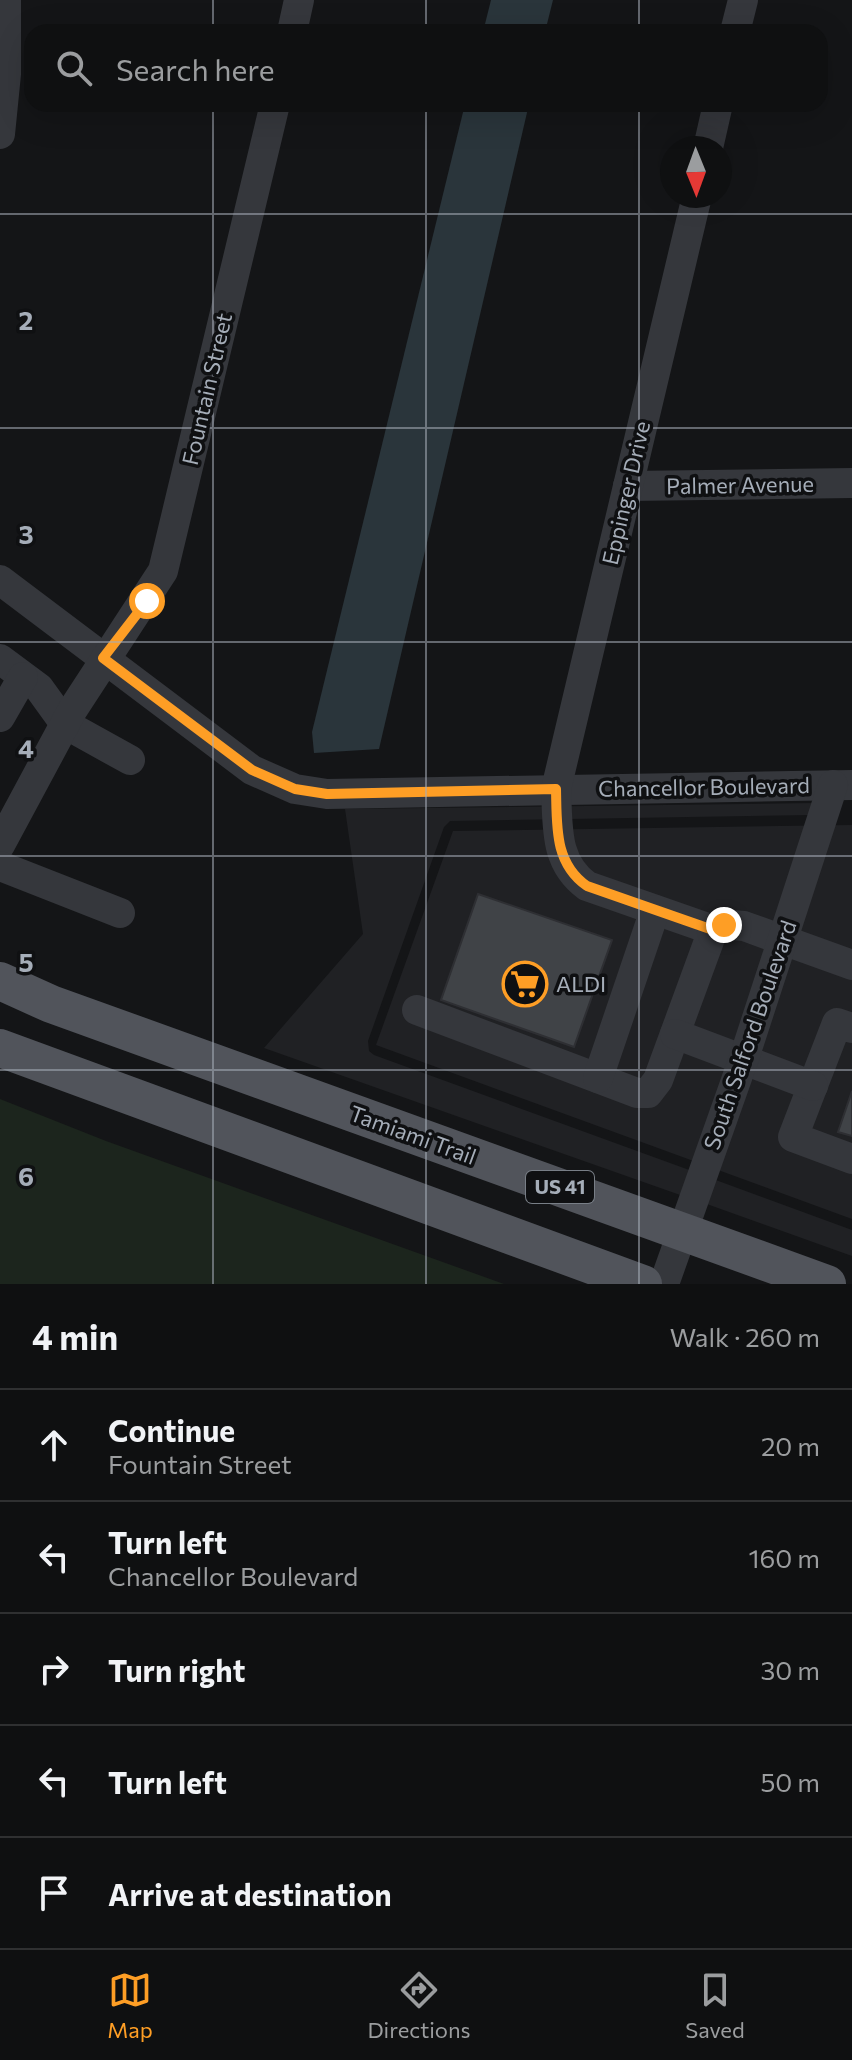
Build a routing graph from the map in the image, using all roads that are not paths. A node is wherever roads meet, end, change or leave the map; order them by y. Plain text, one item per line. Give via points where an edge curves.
1 (6, 0) edge
2 (299, 0) edge
3 (743, 0) edge
4 (294, 24) edge
5 (737, 24) edge
6 (273, 112) edge
7 (716, 112) edge
8 (0, 134) edge
9 (711, 136) edge
10 (694, 208) edge
11 (852, 483) edge
12 (628, 486) junction
13 (0, 580) edge
14 (103, 658) junction
15 (12, 668) edge
16 (0, 717) edge
17 (65, 724) junction
18 (130, 760) dead end
19 (842, 785) edge
20 (556, 789) junction
21 (0, 845) edge
22 (0, 866) edge
23 (655, 910) junction
24 (120, 913) dead end
25 (713, 930) junction
26 (782, 940) junction
27 (852, 965) edge
28 (0, 981) edge
29 (417, 1010) dead end
30 (852, 1028) edge
31 (675, 1034) junction
32 (0, 1048) edge
33 (744, 1058) junction
34 (598, 1078) junction
35 (813, 1086) junction
36 (852, 1159) edge
37 (682, 1231) junction
38 (643, 1284) edge
39 (664, 1284) edge
40 (827, 1284) edge

1 - 8 street
2 - 4 street
3 - 5 street
6 - 14 street, Fountain Street via 163,571
7 - 9 street
10 - 12 street, Eppinger Drive
11 - 12 street, Palmer Avenue
12 - 20 street, Eppinger Drive
13 - 14 street, Chancellor Boulevard
14 - 17 street, Fountain Street
14 - 20 street, Chancellor Boulevard via 252,770 295,789 327,794
15 - 16 street
15 - 17 street via 39,688
17 - 18 street
17 - 21 street, Fountain Street
19 - 20 street, Chancellor Boulevard
19 - 26 street, South Salford Boulevard
20 - 23 street, Eppinger Drive via 558,836 567,869 587,886
22 - 24 street
23 - 25 street, Eppinger Drive
23 - 34 street
25 - 26 street, Eppinger Drive via 737,925
25 - 31 street
26 - 27 street, Eppinger Drive
26 - 33 street, South Salford Boulevard
28 - 37 main road, Tamiami Trail / US 41 via 51,1004
29 - 34 street
30 - 35 street via 837,1023
31 - 33 street
31 - 34 street via 648,1093
32 - 38 main road
33 - 35 street
33 - 37 street, South Salford Boulevard
35 - 36 street via 793,1137
37 - 39 street, South Salford Boulevard
37 - 40 main road, Tamiami Trail / US 41

